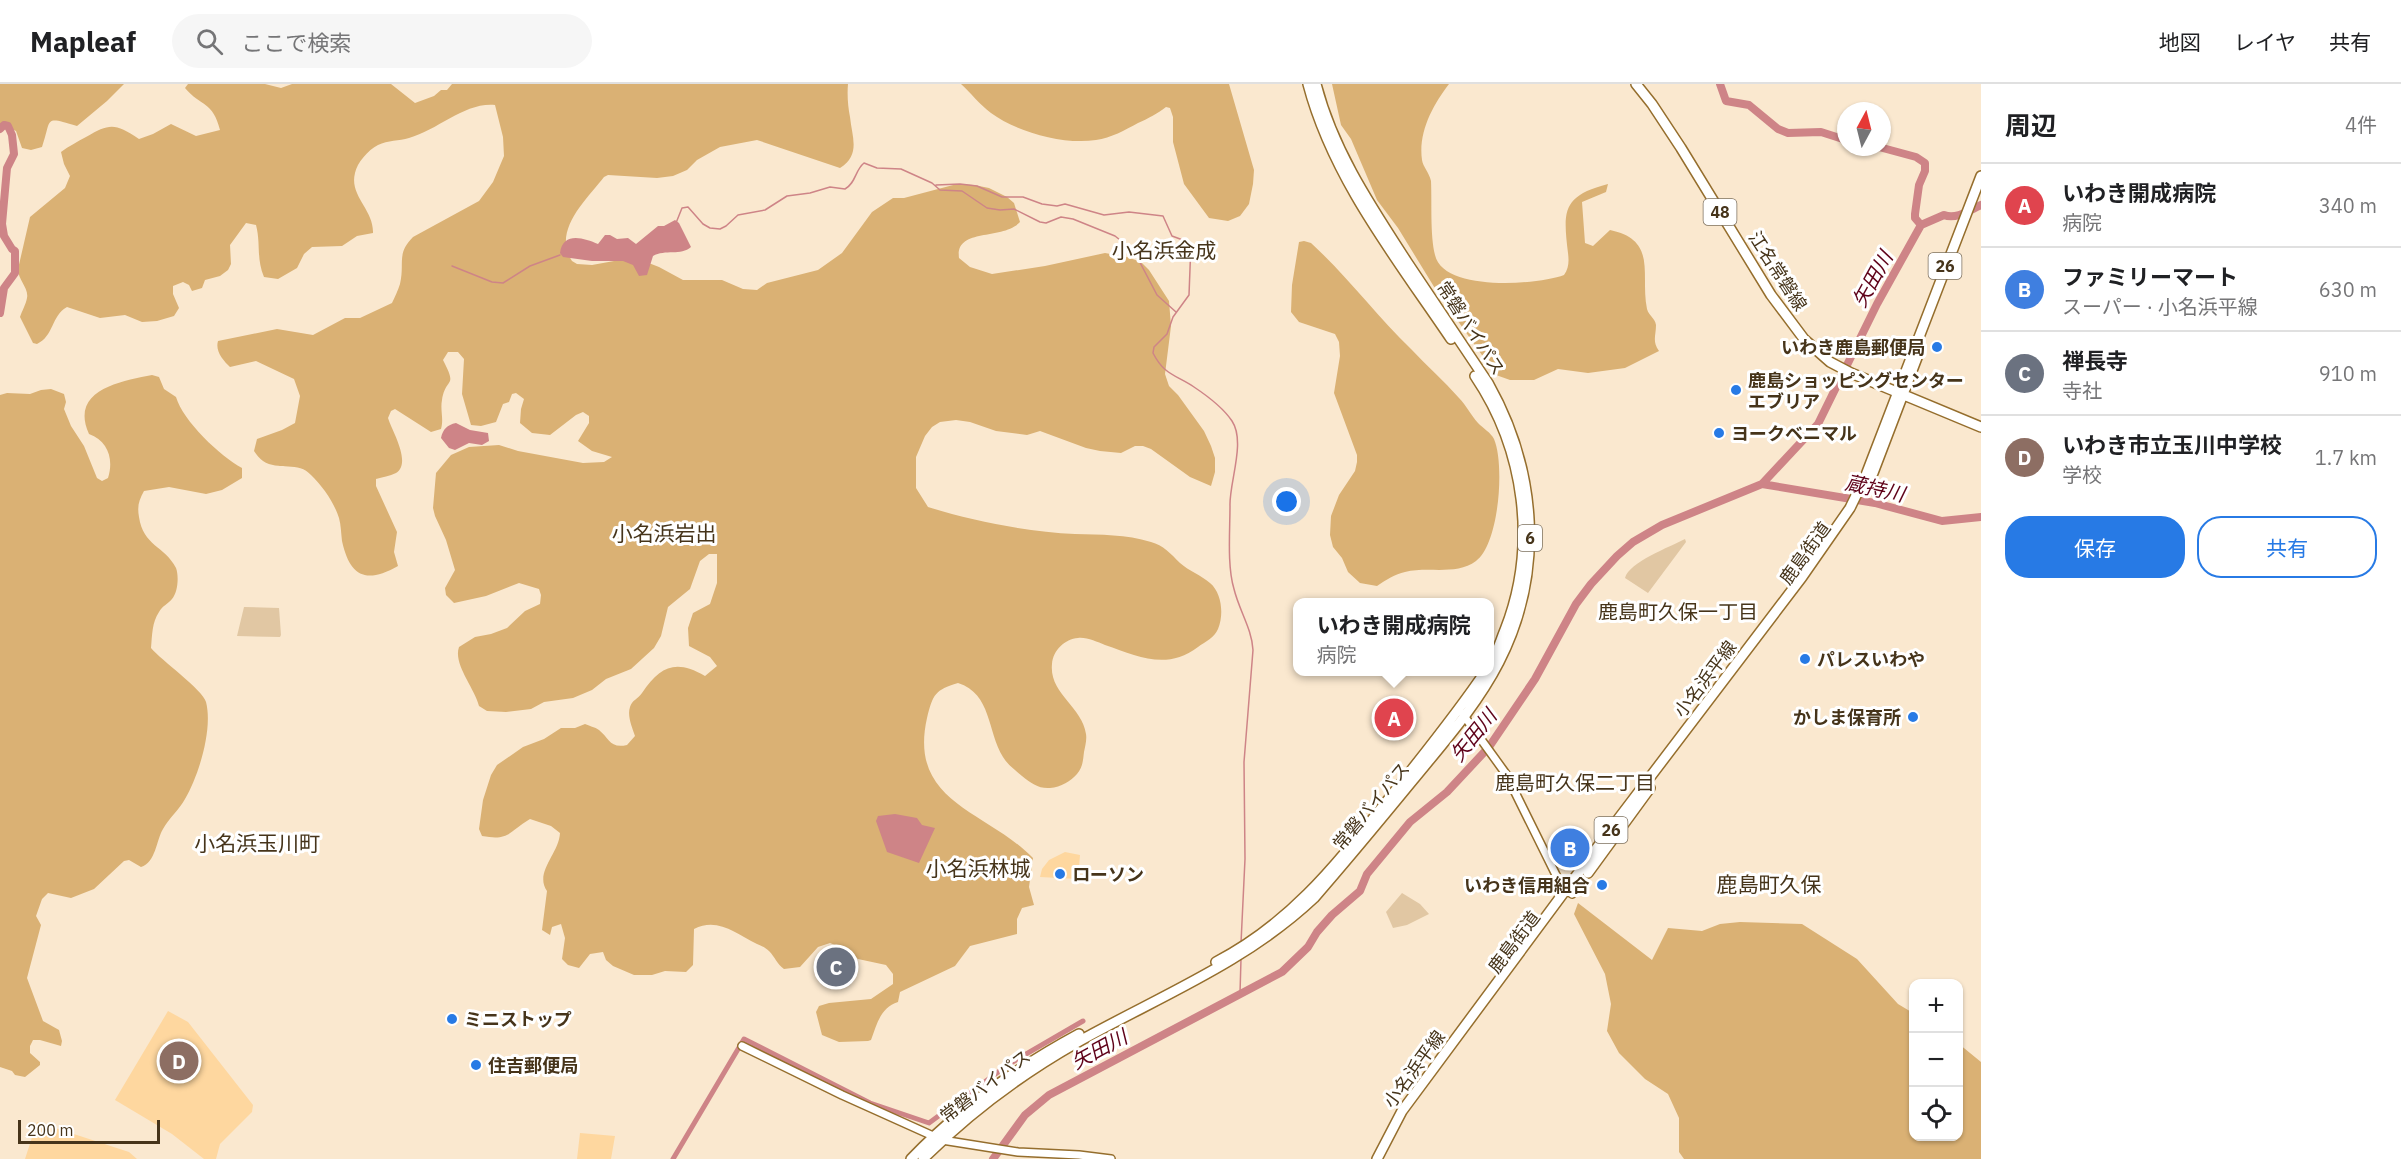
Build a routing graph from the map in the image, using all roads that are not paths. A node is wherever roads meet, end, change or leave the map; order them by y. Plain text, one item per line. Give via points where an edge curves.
1 (1310, 84) edge
2 (1636, 84) edge
3 (1981, 176) edge
4 (1977, 195) edge
5 (1901, 393) junction
6 (1981, 427) edge
7 (1494, 655) edge
8 (1494, 669) edge
9 (1483, 676) edge
10 (1489, 676) edge
11 (1462, 713) junction
12 (1570, 892) junction
13 (742, 1046) dead end
14 (938, 1138) junction
15 (911, 1159) edge
16 (923, 1159) edge
17 (1111, 1159) edge
18 (1377, 1159) edge
19 (1383, 1159) edge

1 - 7 main road, 常磐バイパス / 6 via 1316,114 1361,205 1481,384 1510,447 1522,504 1523,551 1509,619
1 - 8 main road, 常磐バイパス / 6 via 1359,188 1488,383 1504,412 1522,465 1530,551 1516,622
2 - 5 main road, 江名常磐線 / 48 via 1681,148 1771,295 1804,339 1830,362
3 - 4 main road, 小名浜平線 / 26
4 - 5 main road, 小名浜平線 / 26
5 - 6 main road, 江名常磐線 / 48
5 - 12 main road, 小名浜平線 / 26 via 1854,506 1619,818
9 - 11 main road, 常磐バイパス / 6
10 - 11 main road, 常磐バイパス / 6
11 - 12 street via 1506,774 1562,885
11 - 14 main road, 常磐バイパス / 6 via 1310,894 1252,945 1046,1053 997,1085
12 - 18 main road, 小名浜平線 / 26 via 1402,1111
12 - 19 main road, 鹿島街道 / 26 via 1407,1114
13 - 14 street
14 - 15 main road, 常磐バイパス / 6
14 - 16 main road, 常磐バイパス / 6
14 - 17 street via 1013,1152

